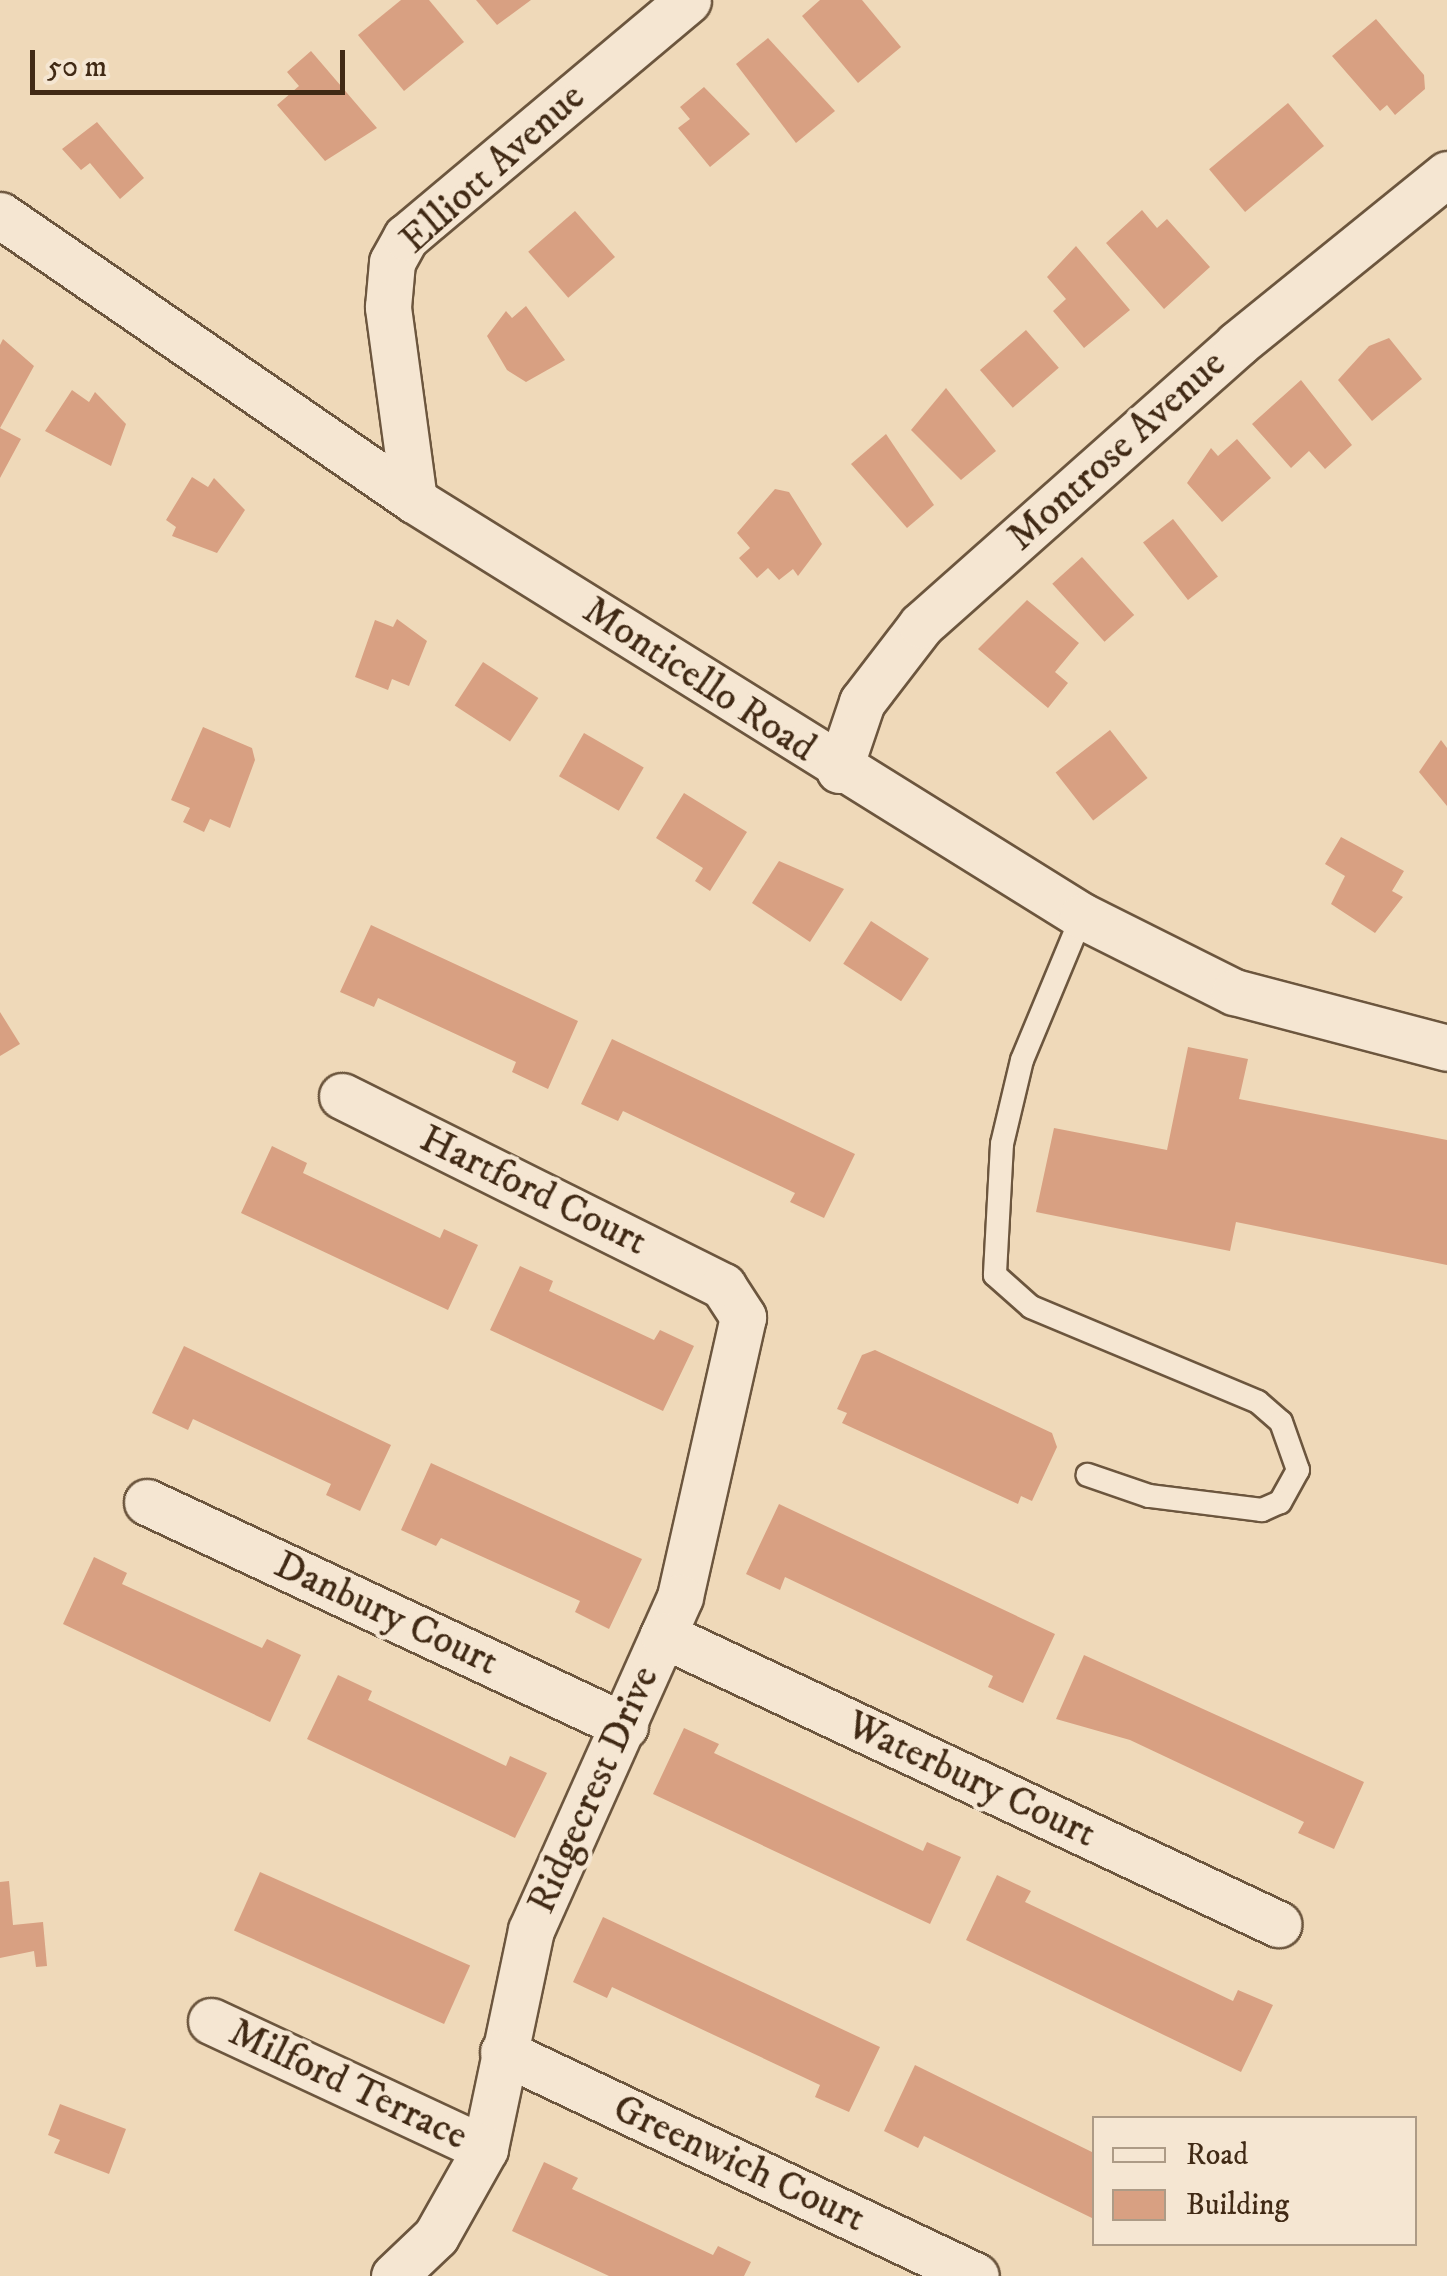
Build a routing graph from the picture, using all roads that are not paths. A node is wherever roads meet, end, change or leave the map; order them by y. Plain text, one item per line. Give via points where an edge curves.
1 (688, 0) edge
2 (1447, 174) edge
3 (0, 215) edge
4 (414, 500) junction
5 (839, 770) junction
6 (1082, 916) junction
7 (1447, 1048) edge
8 (342, 1096) dead end
9 (723, 1286) joint
10 (1088, 1475) dead end
11 (147, 1502) dead end
12 (663, 1635) junction
13 (624, 1726) junction
14 (1278, 1924) dead end
15 (211, 2021) dead end
16 (503, 2052) junction
17 (486, 2148) junction
18 (394, 2276) edge
19 (976, 2276) edge

1 - 4 street, Elliott Avenue via 406,237 392,262 388,307
2 - 5 street, Montrose Avenue via 1237,344 921,625 862,702
3 - 4 street, Monticello Road
4 - 5 street, Monticello Road
5 - 6 street, Monticello Road
6 - 7 street, Monticello Road via 1234,992
6 - 10 lane via 1022,1060 1002,1144 995,1275 1030,1307 1258,1402 1281,1422 1298,1470 1280,1502 1262,1510 1149,1496
8 - 9 street, Hartford Court
9 - 12 street, Ridgecrest Drive via 743,1317 735,1381
11 - 13 street, Danbury Court
12 - 13 street, Ridgecrest Drive
12 - 14 street, Waterbury Court
13 - 16 street, Ridgecrest Drive via 531,1930
15 - 17 street, Milford Terrace
16 - 17 street, Ridgecrest Drive
16 - 19 street, Greenwich Court
17 - 18 street, Ridgecrest Drive via 446,2222

